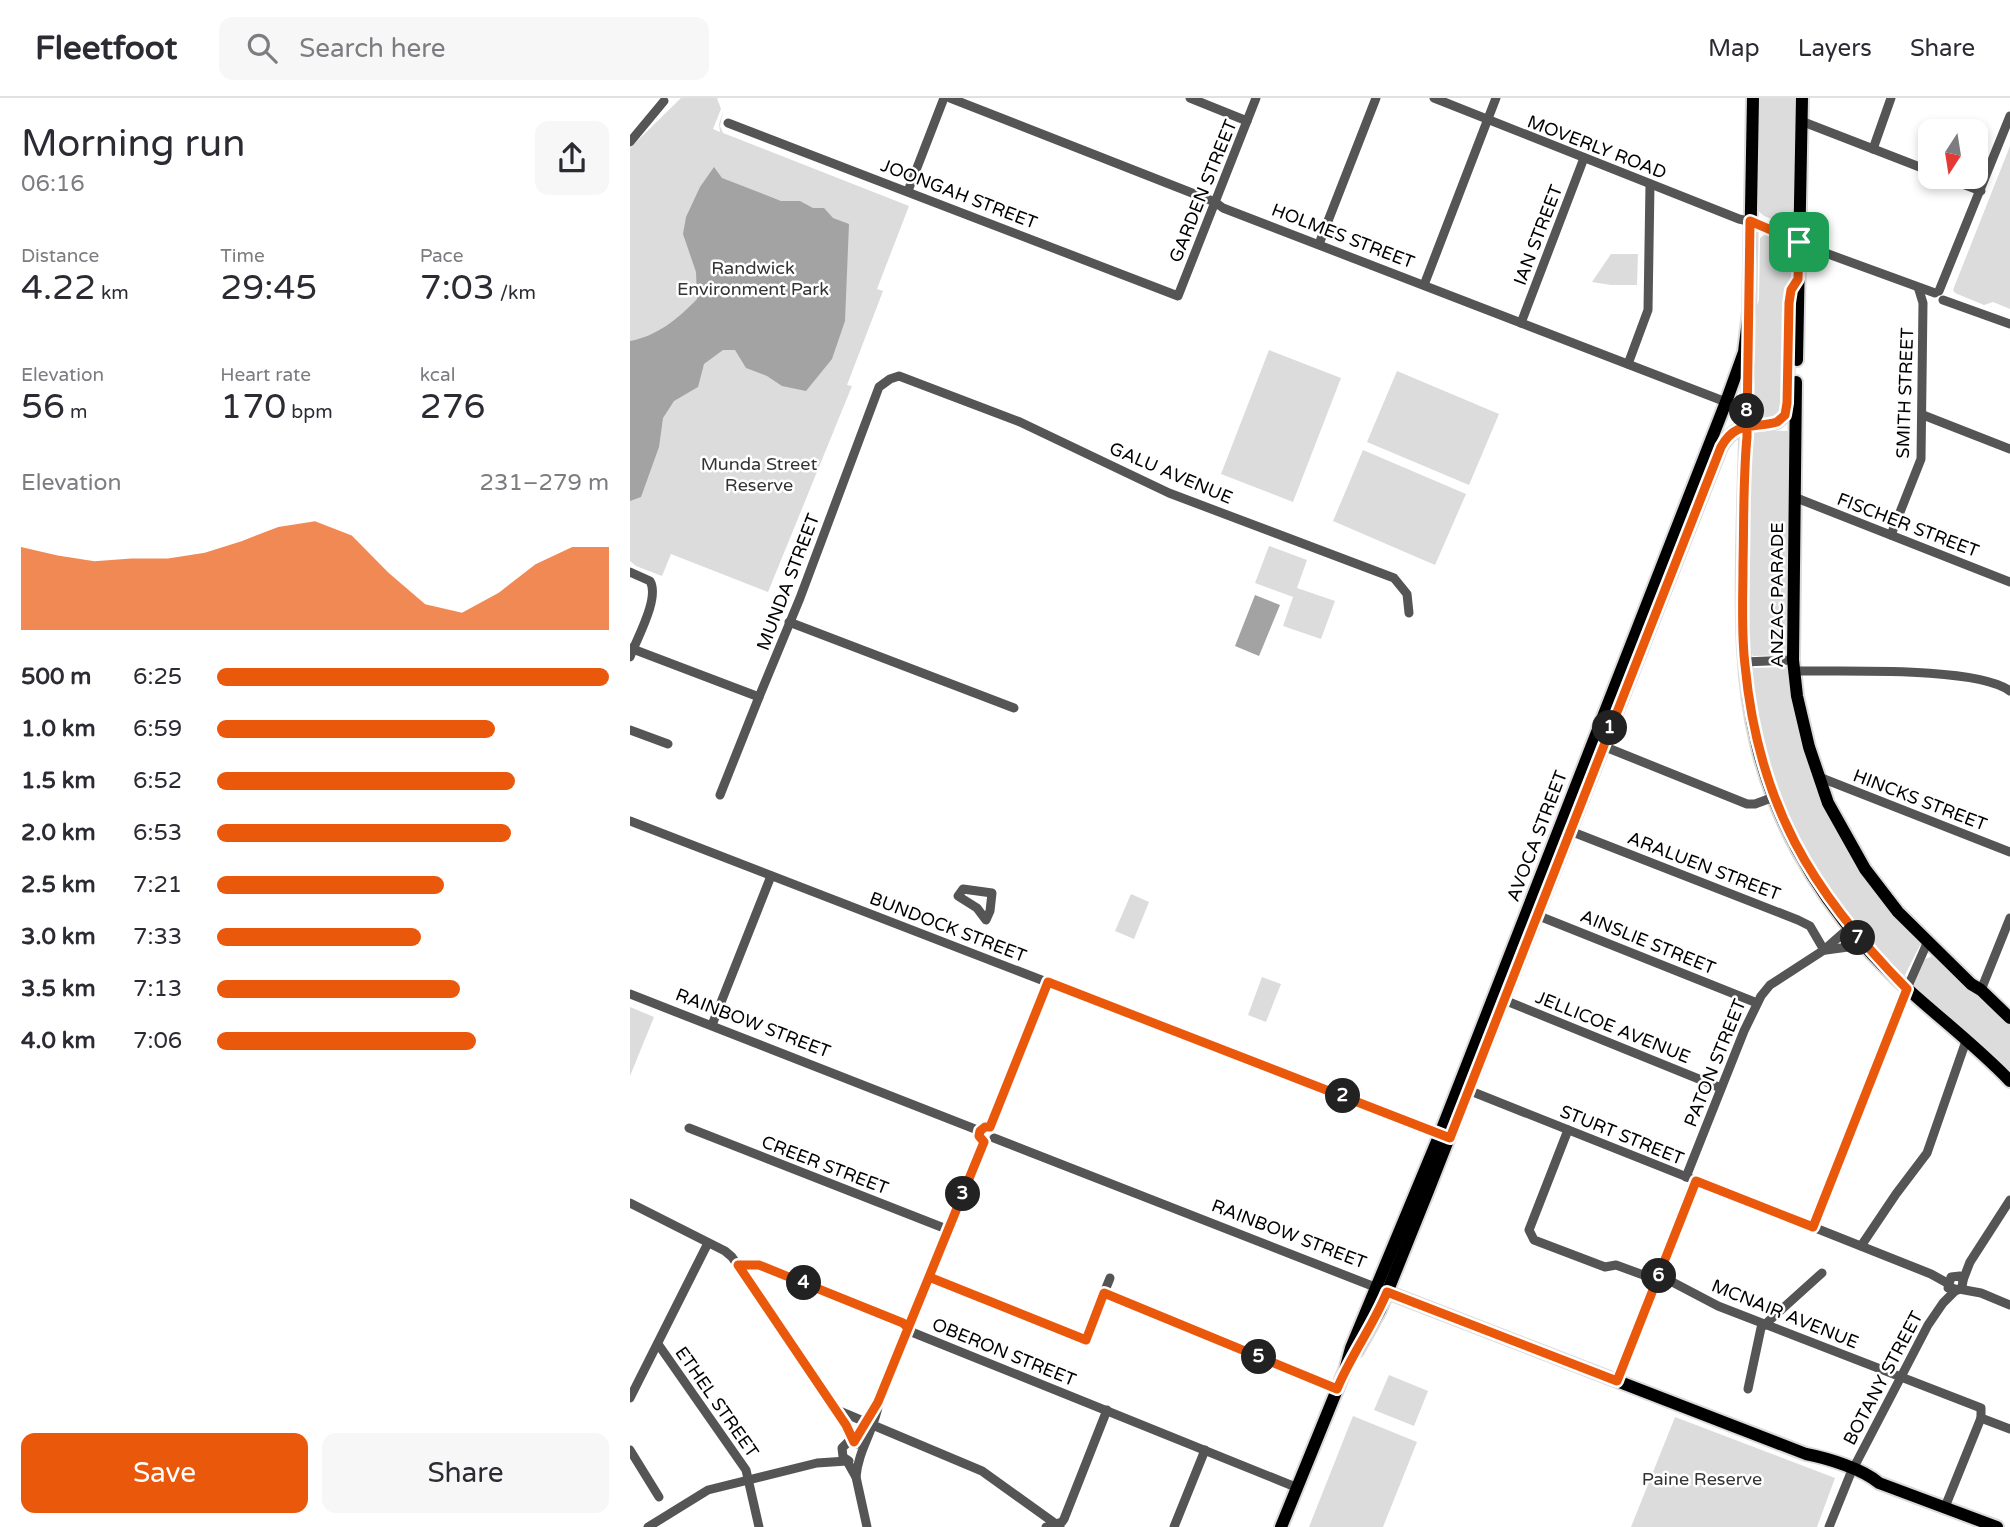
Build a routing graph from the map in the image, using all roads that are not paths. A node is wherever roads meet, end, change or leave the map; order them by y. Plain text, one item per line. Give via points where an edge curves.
1 (674, 98) edge
2 (944, 98) edge
3 (950, 98) edge
4 (1190, 98) edge
5 (1256, 98) edge
6 (1376, 98) edge
7 (1434, 98) edge
8 (1496, 98) edge
9 (1753, 98) edge
10 (1802, 98) edge
11 (1891, 98) edge
12 (663, 99) edge
13 (2010, 116) edge
14 (1247, 121) junction
15 (1487, 121) junction
16 (1801, 121) junction
17 (728, 122) dead end
18 (630, 142) edge
19 (1873, 149) junction
20 (1584, 158) junction
21 (1918, 166) edge
22 (1650, 184) junction
23 (1976, 189) edge
24 (908, 191) junction
25 (1981, 191) junction
26 (1215, 202) junction
27 (1750, 221) junction
28 (1799, 242) junction
29 (1319, 243) junction
30 (1798, 279) junction
31 (1424, 285) junction
32 (1916, 288) junction
33 (1940, 294) junction
34 (1178, 296) joint
35 (1749, 312) junction
36 (1521, 323) junction
37 (2010, 324) edge
38 (1628, 364) junction
39 (899, 376) joint
40 (1726, 402) junction
41 (1923, 415) junction
42 (1747, 425) junction
43 (1721, 447) junction
44 (2010, 449) edge
45 (1745, 453) junction
46 (1794, 497) junction
47 (1891, 535) junction
48 (1673, 552) junction
49 (630, 572) edge
50 (2010, 582) edge
51 (1409, 613) dead end
52 (789, 622) junction
53 (631, 651) edge
54 (1744, 662) junction
55 (1793, 666) junction
56 (2010, 691) edge
57 (760, 695) junction
58 (1014, 708) dead end
59 (630, 730) edge
60 (668, 744) dead end
61 (1598, 744) junction
62 (1819, 777) junction
63 (720, 795) dead end
64 (1774, 797) junction
65 (630, 821) edge
66 (1565, 829) junction
67 (2010, 852) edge
68 (771, 876) junction
69 (1532, 913) junction
70 (2010, 918) edge
71 (1849, 928) junction
72 (1928, 942) junction
73 (1863, 945) junction
74 (1824, 950) junction
75 (1048, 982) junction
76 (1907, 989) junction
77 (1981, 990) junction
78 (630, 993) edge
79 (1499, 998) junction
80 (1757, 1003) junction
81 (2010, 1018) edge
82 (712, 1025) junction
83 (1966, 1041) junction
84 (2010, 1081) edge
85 (1464, 1088) junction
86 (1721, 1088) junction
87 (689, 1128) dead end
88 (985, 1129) junction
89 (1568, 1130) junction
90 (1445, 1136) junction
91 (994, 1138) junction
92 (984, 1142) junction
93 (1691, 1179) junction
94 (2010, 1200) edge
95 (630, 1203) edge
96 (1813, 1227) junction
97 (948, 1230) junction
98 (708, 1243) junction
99 (1861, 1246) junction
100 (738, 1265) junction
101 (1822, 1273) dead end
102 (929, 1277) junction
103 (1110, 1278) dead end
104 (1658, 1278) junction
105 (1955, 1282) junction
106 (1382, 1290) junction
107 (1104, 1293) junction
108 (2010, 1305) edge
109 (1764, 1324) junction
110 (908, 1328) junction
111 (658, 1344) junction
112 (1901, 1377) junction
113 (1617, 1381) junction
114 (1748, 1388) dead end
115 (1337, 1389) junction
116 (630, 1398) edge
117 (1107, 1410) junction
118 (839, 1414) junction
119 (1981, 1418) junction
120 (870, 1424) junction
121 (2010, 1429) edge
122 (854, 1442) junction
123 (842, 1447) junction
124 (630, 1450) edge
125 (1205, 1450) junction
126 (860, 1455) junction
127 (847, 1461) junction
128 (817, 1463) junction
129 (1852, 1472) junction
130 (856, 1477) junction
131 (748, 1479) junction
132 (1297, 1488) junction
133 (659, 1497) dead end
134 (1945, 1507) junction
135 (663, 1523) edge
136 (1054, 1526) edge
137 (648, 1527) edge
138 (759, 1527) edge
139 (867, 1527) edge
140 (1174, 1527) edge
141 (1282, 1527) edge
142 (1829, 1527) edge
143 (1997, 1527) edge

1 - 12 street via 670,102
2 - 24 street
3 - 26 street, HOLMES STREET
4 - 14 street
5 - 14 street, GARDEN STREET
6 - 29 street
7 - 15 street, MOVERLY ROAD
8 - 15 street
9 - 27 main road, ANZAC PARADE
10 - 16 main road, ANZAC PARADE
11 - 19 street
12 - 18 street
13 - 25 street
14 - 26 street, GARDEN STREET
15 - 20 street, MOVERLY ROAD
15 - 31 street
16 - 19 street
16 - 28 main road, ANZAC PARADE
17 - 24 street, JOONGAH STREET
19 - 21 street
20 - 22 street, MOVERLY ROAD
20 - 36 street, IAN STREET
22 - 27 street, MOVERLY ROAD
22 - 38 street via 1648,310
23 - 25 street
24 - 34 street, JOONGAH STREET
25 - 33 street
26 - 29 street, HOLMES STREET
26 - 34 street, GARDEN STREET
27 - 28 street, MOVERLY ROAD
27 - 35 main road, ANZAC PARADE
28 - 30 main road, ANZAC PARADE
28 - 32 street, MOVERLY ROAD
29 - 31 street, HOLMES STREET
30 - 42 main road via 1789,303 1785,415 1773,424
30 - 46 main road, ANZAC PARADE
31 - 36 street, HOLMES STREET
32 - 33 street, MOVERLY ROAD
32 - 41 street, SMITH STREET via 1923,303
33 - 37 street, MOVERLY ROAD
35 - 40 main road, AVOCA STREET via 1744,352
35 - 42 main road, ANZAC PARADE
36 - 38 street, HOLMES STREET
38 - 40 street, HOLMES STREET
39 - 51 street, GALU AVENUE via 1020,422 1169,493 1394,578 1408,594
39 - 52 street, MUNDA STREET via 879,387
40 - 48 main road, AVOCA STREET
41 - 44 street
41 - 47 street, SMITH STREET via 1921,459
42 - 43 main road via 1731,433
42 - 45 main road, ANZAC PARADE
43 - 45 main road via 1738,442
43 - 48 main road, AVOCA STREET
45 - 54 main road, ANZAC PARADE
46 - 47 street, FISCHER STREET
46 - 55 main road, ANZAC PARADE
47 - 50 street, FISCHER STREET
48 - 61 main road, AVOCA STREET
49 - 53 street via 652,584 652,602
52 - 57 street, MUNDA STREET
52 - 58 street
53 - 57 street
54 - 55 street
54 - 64 main road, ANZAC PARADE via 1756,738
55 - 56 street via 1939,674
55 - 62 main road, ANZAC PARADE via 1802,720
57 - 63 street, MUNDA STREET
59 - 60 street
61 - 64 street via 1747,804
61 - 66 main road, AVOCA STREET
62 - 67 street, HINCKS STREET
62 - 72 main road, ANZAC PARADE via 1837,822 1864,869
64 - 71 main road, ANZAC PARADE via 1807,866
65 - 68 street, BUNDOCK STREET
66 - 69 main road, AVOCA STREET
66 - 74 street, ARALUEN STREET via 1798,920 1810,926
68 - 75 street, BUNDOCK STREET
68 - 82 street
69 - 79 main road, AVOCA STREET
69 - 80 street, AINSLIE STREET
70 - 77 street
71 - 73 main road, ANZAC PARADE
71 - 74 street, PATON STREET
72 - 76 street
72 - 77 main road, ANZAC PARADE
73 - 74 street, PATON STREET
73 - 76 main road, ANZAC PARADE
74 - 80 street, PATON STREET via 1770,985
75 - 88 street
75 - 90 street, BUNDOCK STREET
76 - 83 main road, ANZAC PARADE
76 - 96 street
77 - 81 main road, ANZAC PARADE
78 - 82 street, RAINBOW STREET
79 - 85 main road, AVOCA STREET
79 - 86 street, JELLICOE AVENUE
80 - 86 street, PATON STREET
82 - 88 street, RAINBOW STREET
83 - 84 main road, ANZAC PARADE
83 - 99 street via 1927,1153
85 - 89 street, STURT STREET
85 - 90 main road, AVOCA STREET
86 - 93 street, PATON STREET
87 - 97 street, CREER STREET
88 - 91 street via 994,1132
88 - 92 street via 979,1136
89 - 93 street, STURT STREET
89 - 104 street, MCNAIR AVENUE via 1529,1230 1534,1240 1605,1266
90 - 106 main road, AVOCA STREET
91 - 92 street
91 - 106 street, RAINBOW STREET
92 - 97 street
93 - 96 street, STURT STREET
93 - 104 street, PATON STREET
94 - 105 street, BOTANY STREET
95 - 98 street, OBERON STREET
96 - 99 street, STURT STREET
97 - 102 street
98 - 100 street, OBERON STREET via 725,1251
98 - 111 street
99 - 105 street, STURT STREET
100 - 110 street, OBERON STREET via 759,1265
100 - 118 street
101 - 109 street
102 - 107 street via 1086,1340
102 - 110 street
103 - 107 street
104 - 109 street, MCNAIR AVENUE
104 - 113 street, PATON STREET
105 - 108 street, STURT STREET
105 - 112 street, BOTANY STREET
106 - 113 main road, RAINBOW STREET
106 - 115 main road, AVOCA STREET via 1380,1310
107 - 115 street
109 - 112 street, MCNAIR AVENUE
109 - 114 street
110 - 117 street, OBERON STREET
110 - 120 street
111 - 116 street
111 - 131 street, ETHEL STREET via 737,1454
112 - 119 street, MCNAIR AVENUE via 1981,1408
112 - 129 street, BOTANY STREET
113 - 129 main road, RAINBOW STREET
115 - 132 main road, AVOCA STREET
117 - 125 street, OBERON STREET
117 - 136 street via 1064,1519
118 - 120 street
118 - 122 street
118 - 123 street
119 - 121 street
119 - 134 street
120 - 122 street
120 - 126 street
120 - 136 street via 982,1471
122 - 123 street
122 - 126 street
123 - 127 street
123 - 128 street
124 - 133 street
125 - 132 street, OBERON STREET
125 - 140 street
126 - 127 street
126 - 130 street
127 - 128 street
127 - 130 street
128 - 131 street
129 - 134 main road, RAINBOW STREET
129 - 142 street, BOTANY STREET
130 - 139 street
131 - 135 street via 708,1490
131 - 138 street, ETHEL STREET
132 - 141 main road, AVOCA STREET
134 - 143 main road, RAINBOW STREET
135 - 137 street

